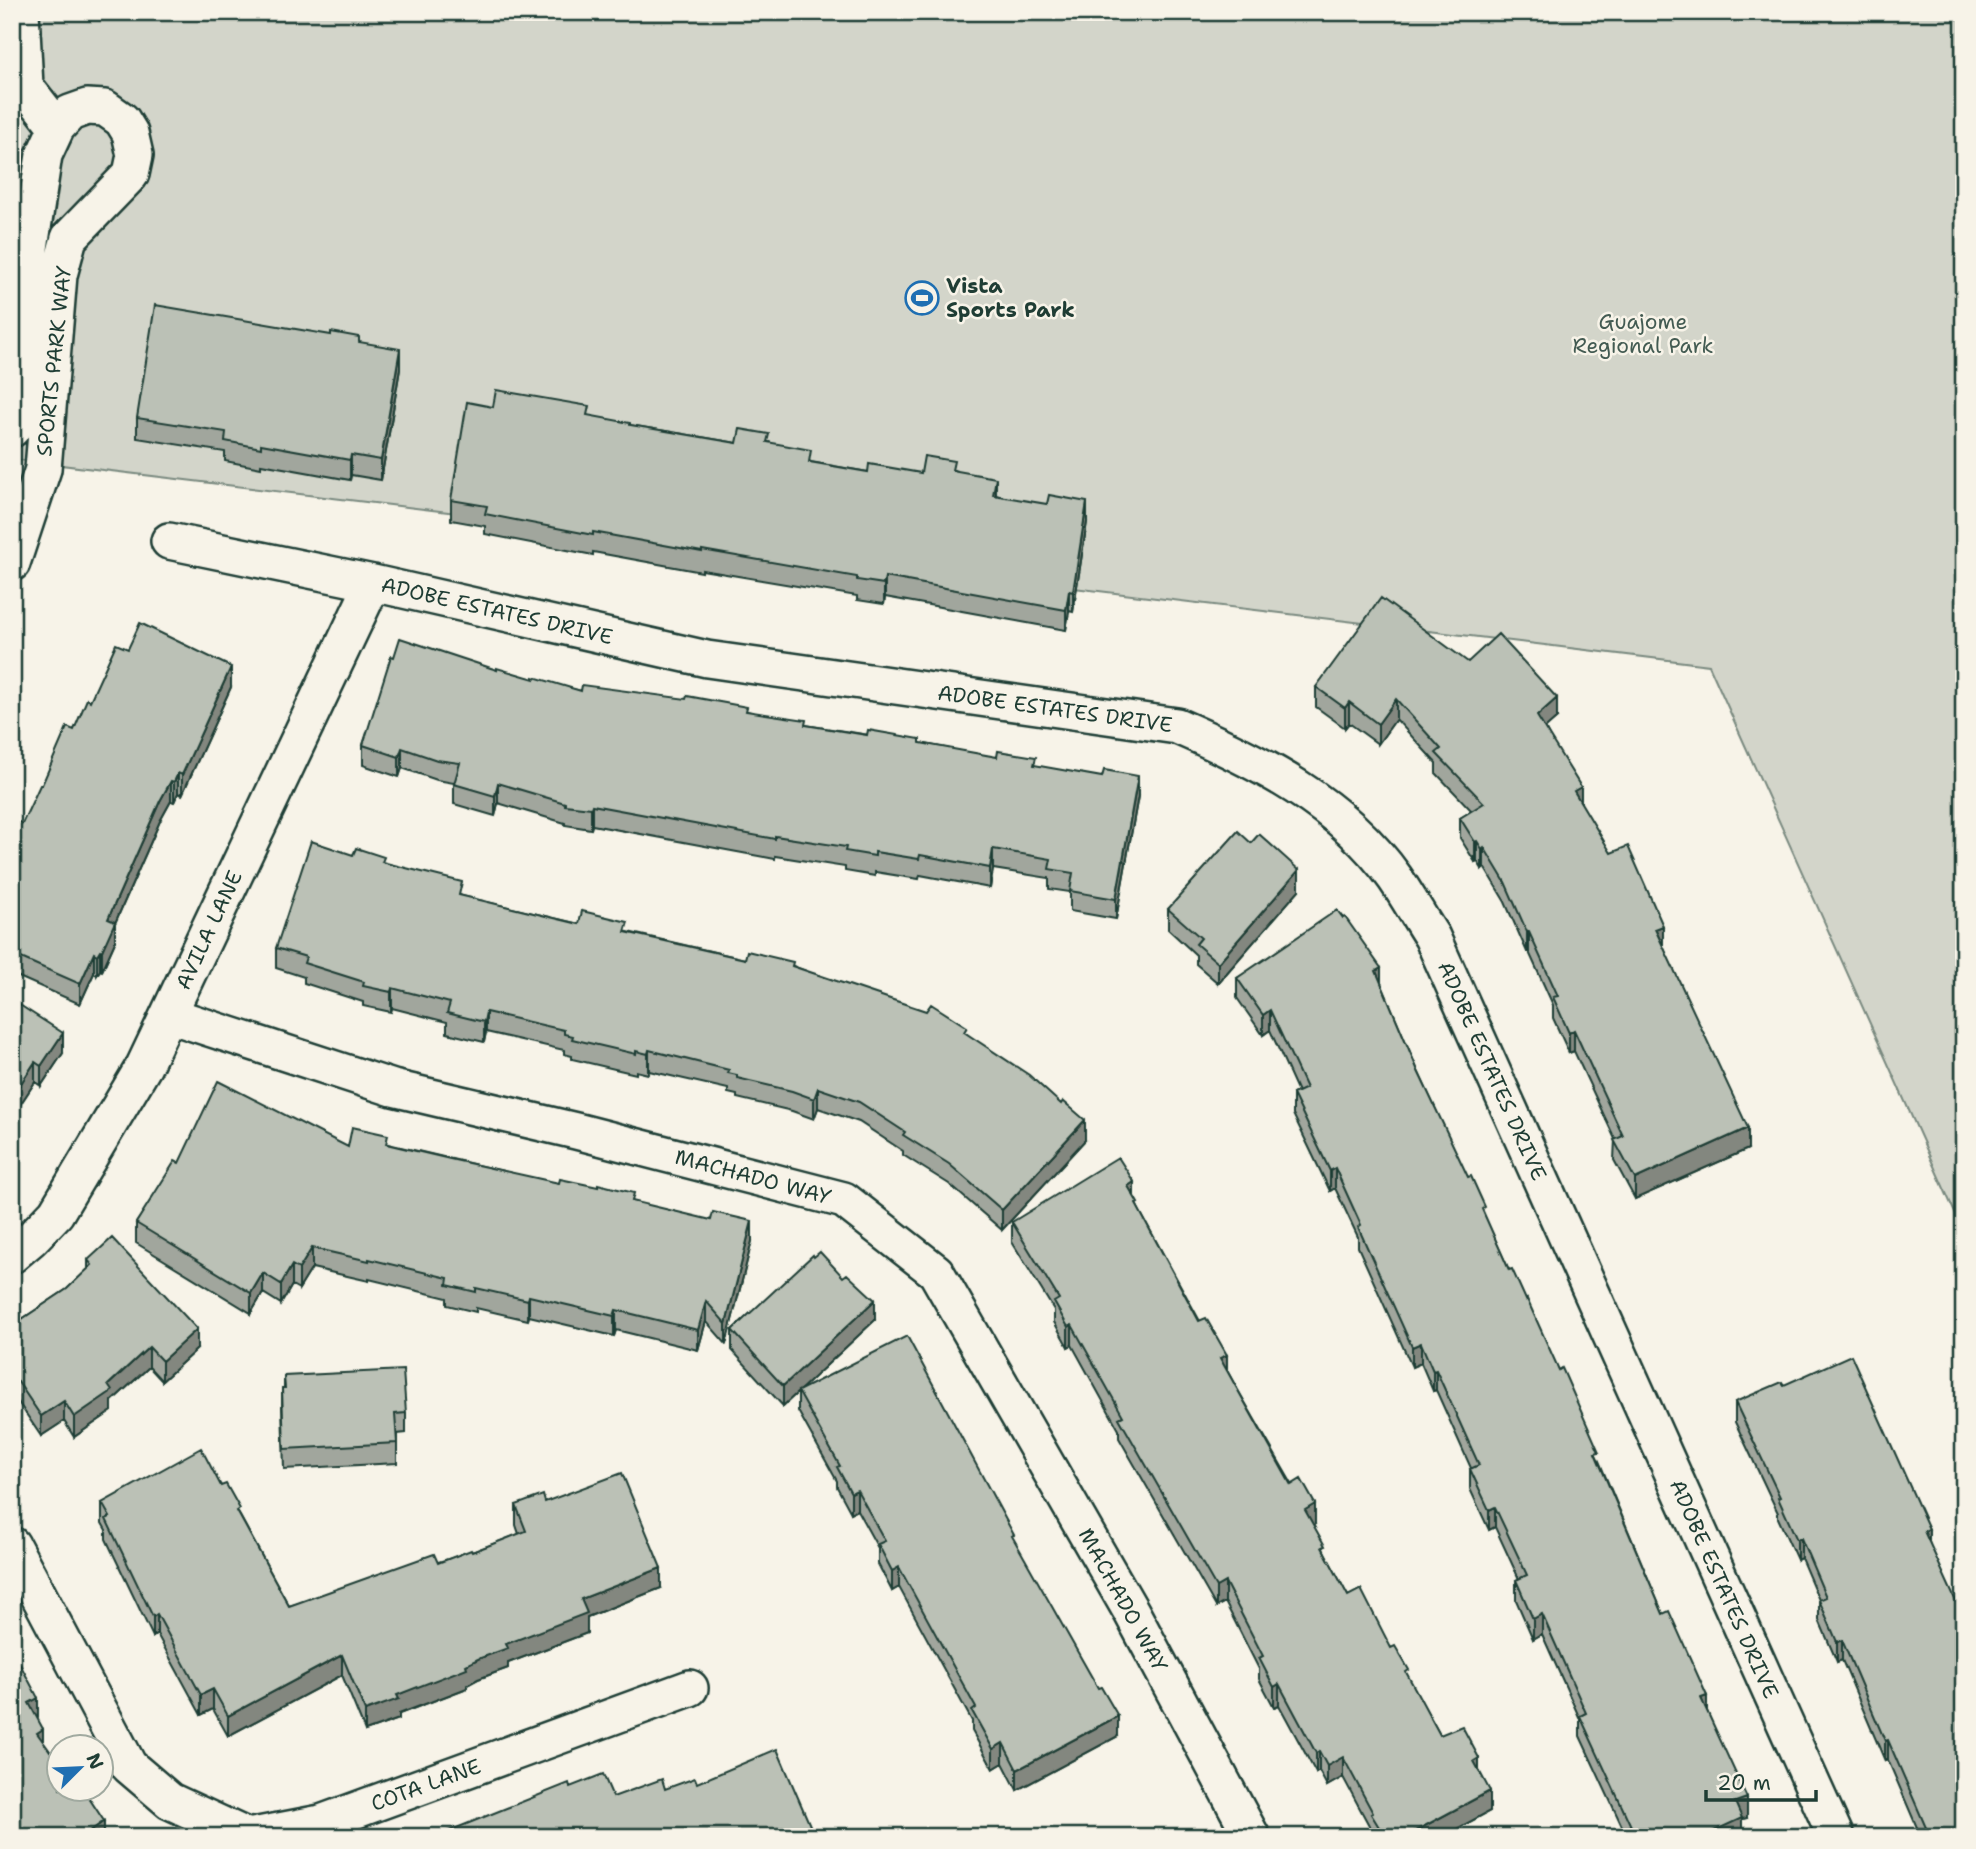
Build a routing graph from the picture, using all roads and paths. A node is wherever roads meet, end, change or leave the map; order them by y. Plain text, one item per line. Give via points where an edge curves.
1 (21, 12) edge
2 (57, 127) junction
3 (12, 429) edge
4 (12, 512) edge
5 (169, 541) dead end
6 (14, 556) edge
7 (373, 583) junction
8 (169, 1015) junction
9 (12, 1255) edge
10 (12, 1545) edge
11 (690, 1688) dead end
12 (1252, 1837) edge
13 (1836, 1837) edge

1 - 2 street via 25,86
2 - 3 street, SPORTS PARK WAY via 44,155
2 - 6 street, SPORTS PARK WAY via 70,113 87,107 105,108 122,120 135,155 131,174 69,238 59,275 43,469
4 - 6 street, SPORTS PARK WAY
5 - 7 street, ADOBE ESTATES DRIVE
7 - 8 street, AVILA LANE
7 - 13 street, ADOBE ESTATES DRIVE via 707,659 1177,726 1269,769 1354,831 1394,876 1432,937
8 - 9 street, AVILA LANE via 144,1066 56,1213
8 - 12 street, MACHADO WAY via 393,1088 844,1200 936,1272 1132,1613
10 - 11 street, COTA LANE via 129,1766 170,1801 248,1837 321,1823

